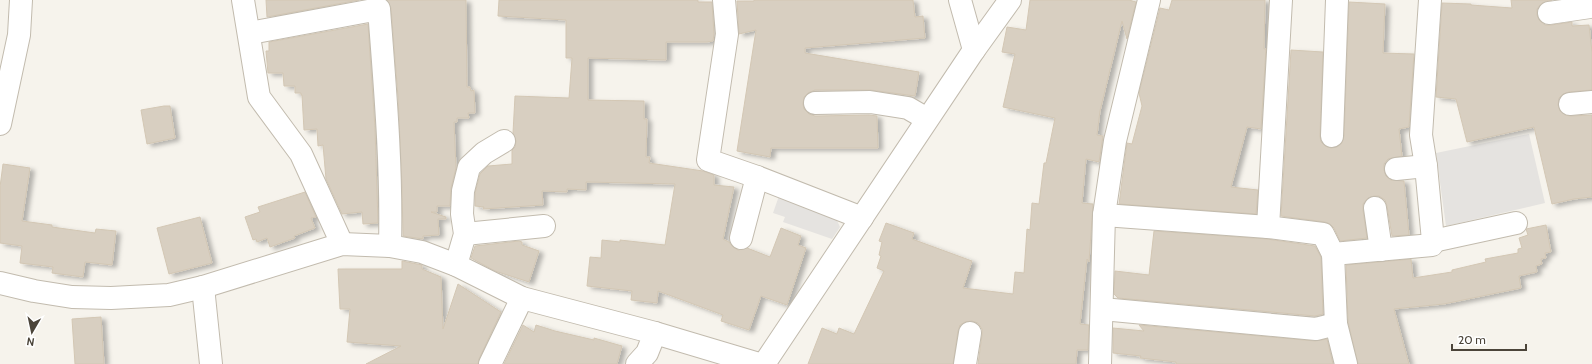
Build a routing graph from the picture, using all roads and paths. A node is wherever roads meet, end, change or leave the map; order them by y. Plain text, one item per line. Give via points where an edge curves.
1 (21, 0) edge
2 (243, 0) edge
3 (724, 0) edge
4 (960, 0) edge
5 (1010, 0) edge
6 (1149, 0) edge
7 (1281, 0) edge
8 (1337, 0) edge
9 (1430, 0) edge
10 (1589, 0) edge
11 (1549, 12) dead end
12 (250, 34) junction
13 (974, 50) junction
14 (1592, 102) edge
15 (815, 103) dead end
16 (1570, 104) dead end
17 (928, 119) junction
18 (0, 124) edge
19 (1332, 136) dead end
20 (504, 140) dead end
21 (1426, 166) junction
22 (1396, 169) dead end
23 (757, 177) junction
24 (1375, 208) dead end
25 (1104, 215) junction
26 (862, 218) junction
27 (1516, 223) dead end
28 (544, 226) dead end
29 (1268, 227) junction
30 (465, 234) junction
31 (740, 238) dead end
32 (1433, 241) junction
33 (342, 244) junction
34 (390, 246) junction
35 (1381, 250) junction
36 (1333, 254) junction
37 (456, 265) junction
38 (0, 283) edge
39 (203, 288) junction
40 (522, 298) junction
41 (1102, 308) junction
42 (1336, 324) junction
43 (655, 333) junction
44 (970, 333) dead end
45 (213, 362) edge
46 (490, 364) edge
47 (637, 364) edge
48 (759, 364) edge
49 (764, 364) edge
50 (964, 364) edge
51 (1100, 364) edge
52 (1346, 364) edge

1 - 18 street via 19,35
2 - 12 street
3 - 23 street via 727,34 708,160
4 - 13 street
5 - 13 street
6 - 25 street via 1115,141
7 - 29 street
8 - 19 street
9 - 21 street via 1421,135
10 - 11 street via 1590,7
12 - 33 street via 259,97 301,154
12 - 34 street via 379,9 386,98
13 - 17 street
14 - 16 street
15 - 17 street via 870,102 908,108
17 - 26 street
20 - 30 street via 469,167 463,191 462,214
21 - 22 street
21 - 32 street
23 - 26 street
23 - 31 street
24 - 35 street
25 - 29 street
25 - 41 street
26 - 49 street
27 - 32 street
28 - 30 street
29 - 36 street via 1323,234
30 - 37 street
32 - 35 street via 1432,244
33 - 34 street
33 - 39 street
34 - 37 street via 422,252
35 - 36 street
36 - 42 street
37 - 40 street
38 - 39 street via 72,297 111,298 169,294
39 - 45 street
40 - 43 street
40 - 46 street
41 - 42 street via 1316,329
41 - 51 street
42 - 52 street
43 - 47 street via 647,353
43 - 48 street
44 - 50 street

